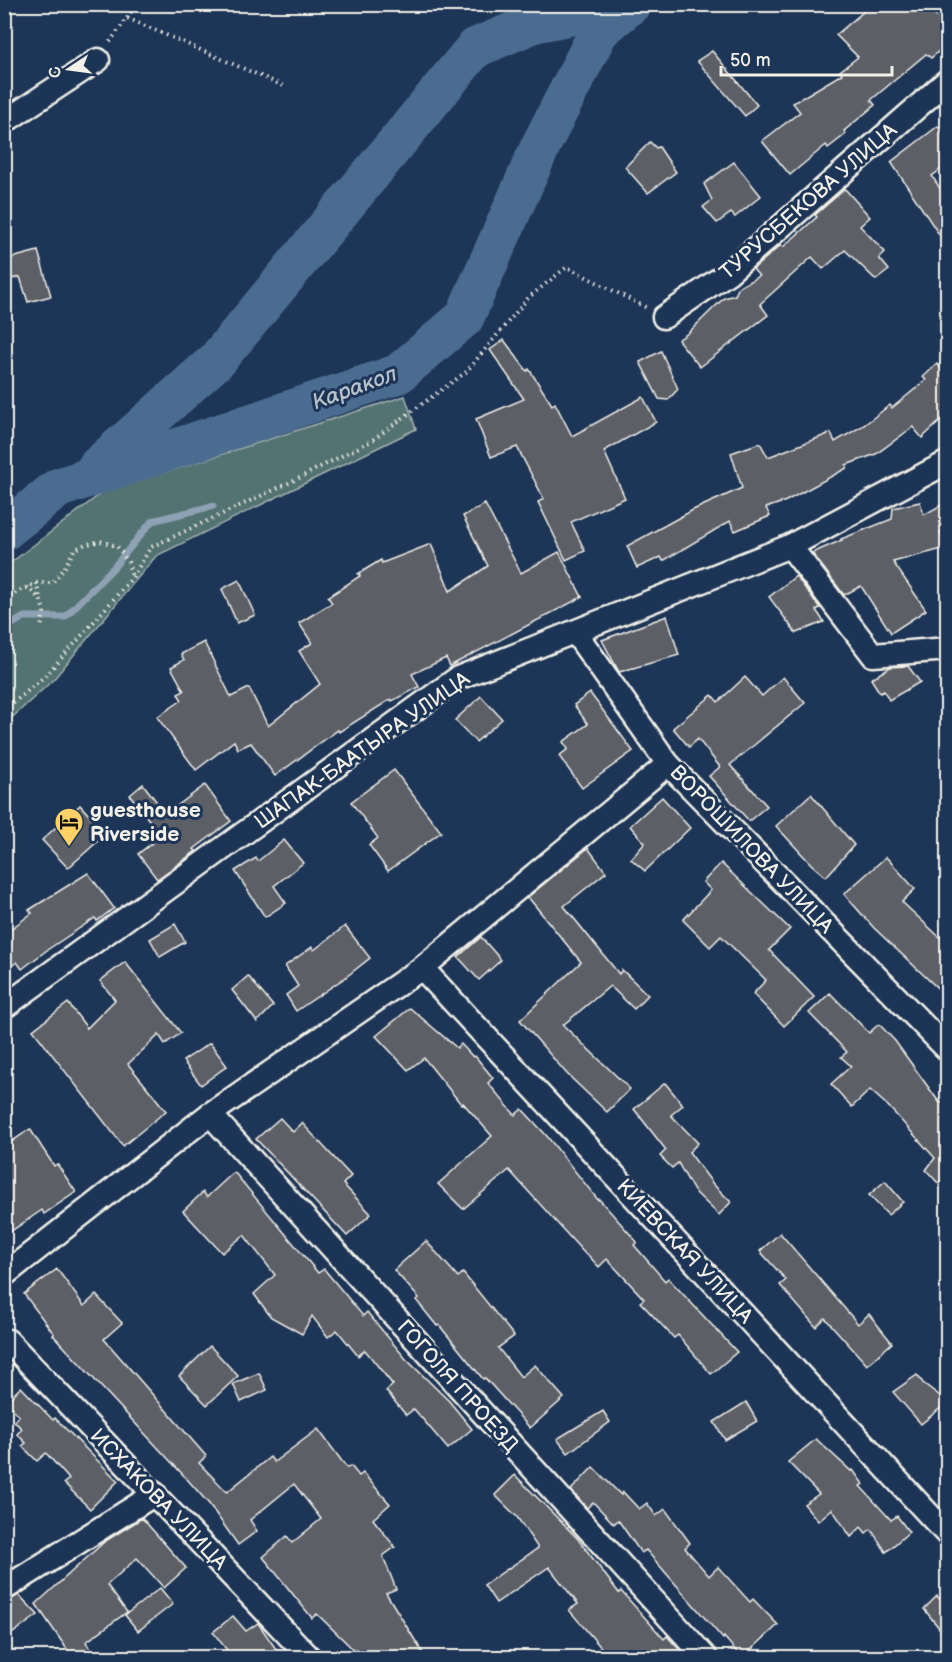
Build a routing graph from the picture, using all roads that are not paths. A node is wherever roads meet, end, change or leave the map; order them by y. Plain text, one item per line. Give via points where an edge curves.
1 (98, 60) road end
2 (948, 80) edge
3 (4, 122) edge
4 (664, 317) road end
5 (948, 462) edge
6 (790, 546) junction
7 (576, 632) junction
8 (948, 649) edge
9 (668, 764) junction
10 (423, 968) junction
11 (4, 1006) edge
12 (948, 1050) edge
13 (210, 1114) junction
14 (4, 1275) edge
15 (6, 1340) edge
16 (154, 1494) junction
17 (948, 1535) edge
18 (4, 1589) edge
19 (310, 1658) edge
20 (706, 1658) edge

1 - 3 street
2 - 4 street, ТУРУСБЕКОВА УЛИЦА via 728,273
5 - 6 street, ШАПАК-БААТЫРА УЛИЦА
6 - 7 street, ШАПАК-БААТЫРА УЛИЦА
6 - 8 street via 873,655
7 - 9 street, ВОРОШИЛОВА УЛИЦА
7 - 11 street, ШАПАК-БААТЫРА УЛИЦА via 458,678
9 - 10 street
9 - 12 street, ВОРОШИЛОВА УЛИЦА
10 - 13 street
10 - 17 street, КИЕВСКАЯ УЛИЦА
13 - 14 street
13 - 20 street, ГОГОЛЯ ПРОЕЗД
15 - 16 street, ИСХАКОВА УЛИЦА
16 - 18 street
16 - 19 street, ИСХАКОВА УЛИЦА

